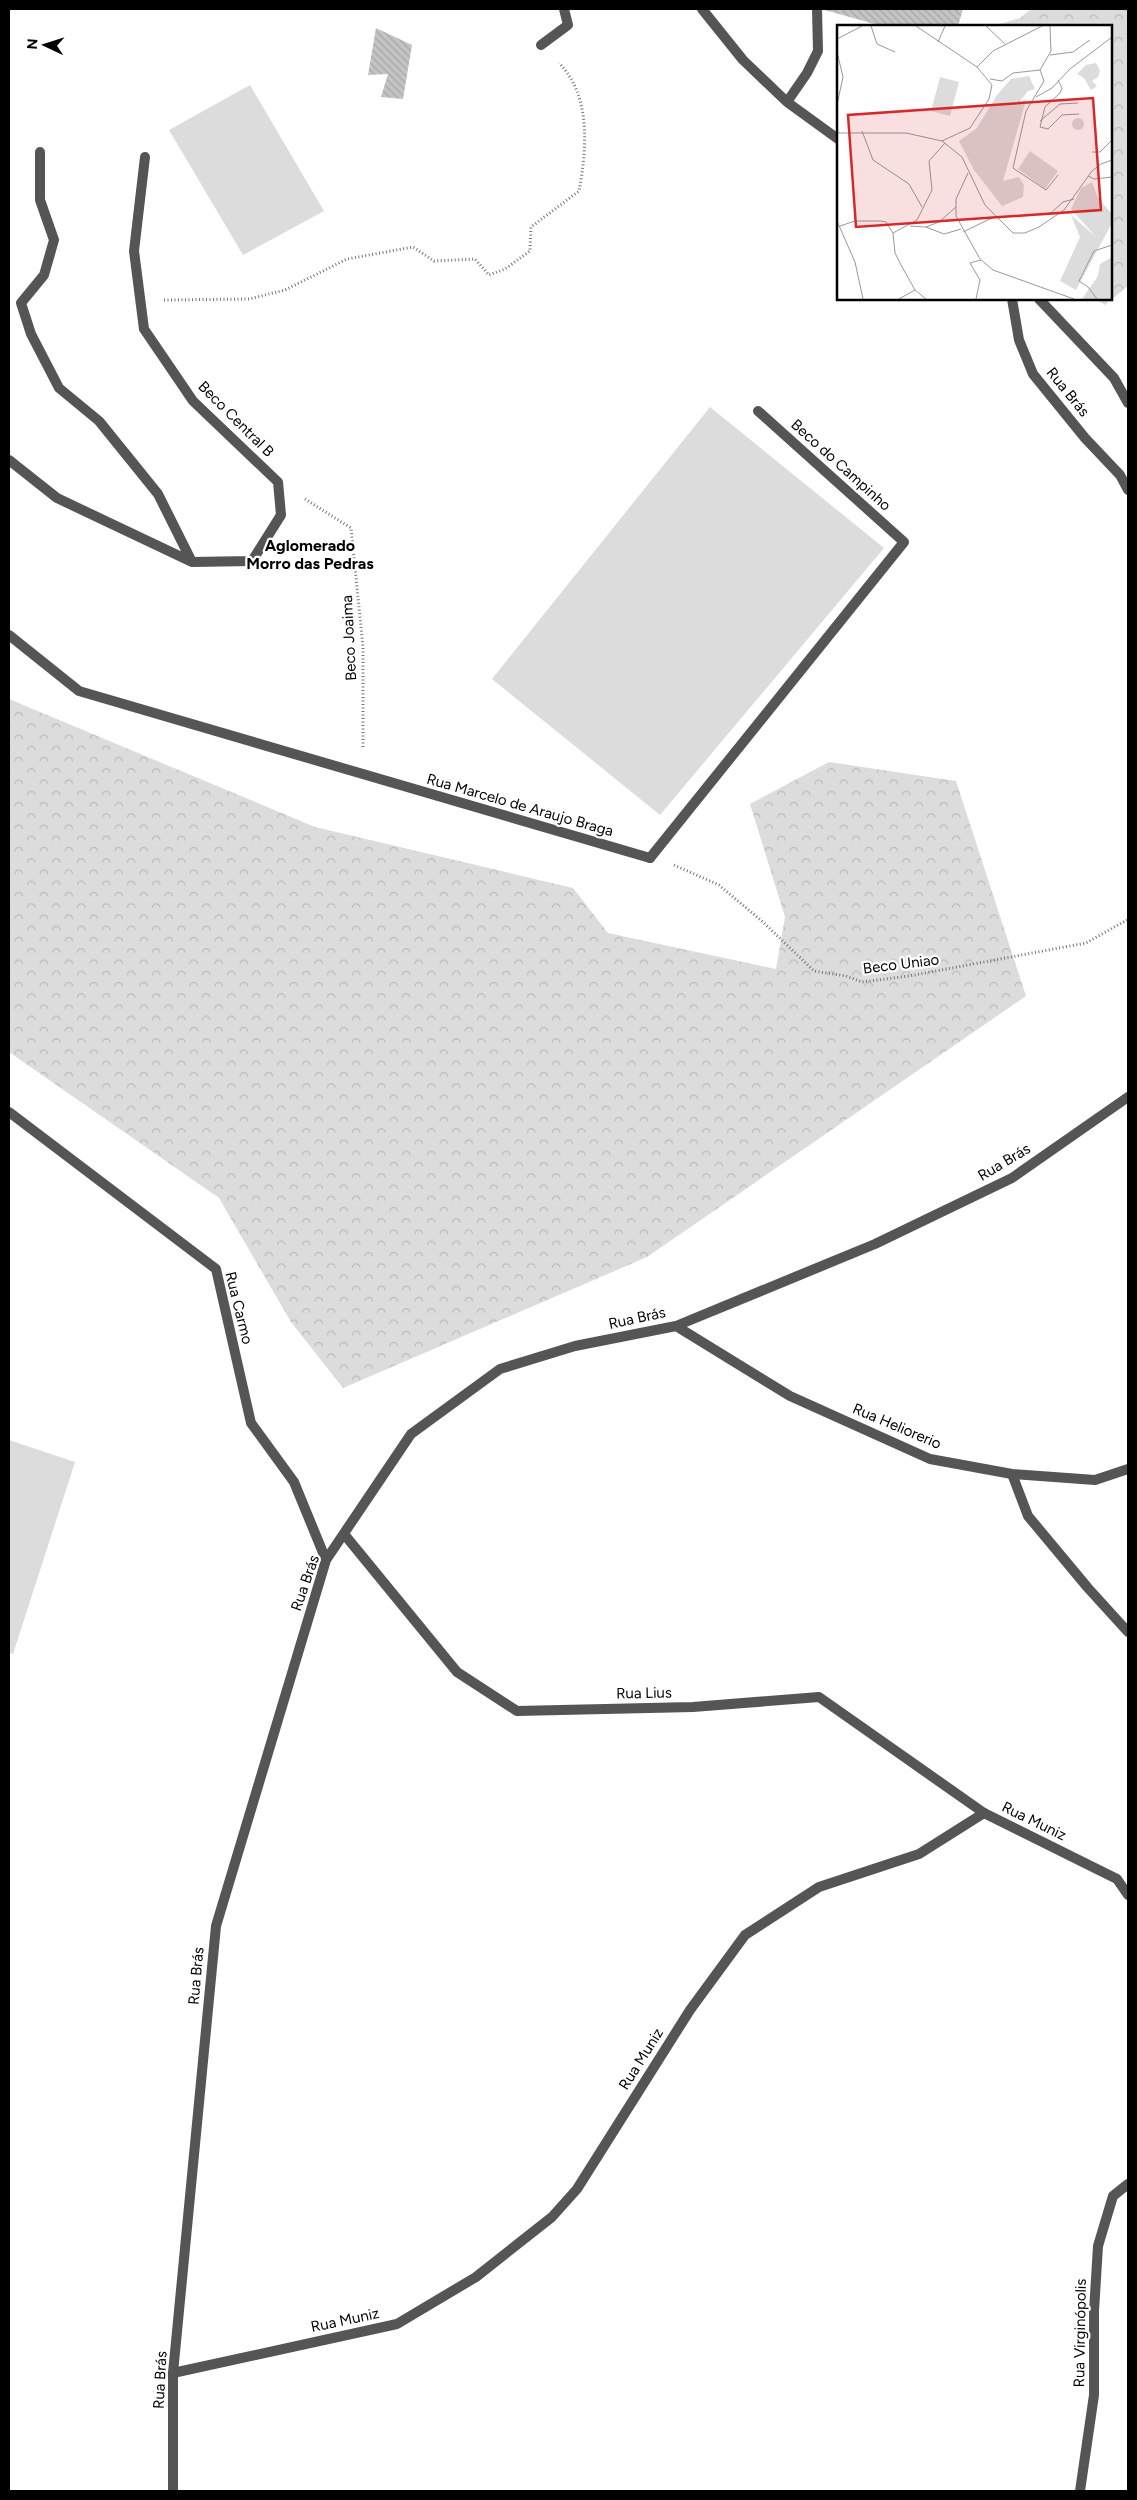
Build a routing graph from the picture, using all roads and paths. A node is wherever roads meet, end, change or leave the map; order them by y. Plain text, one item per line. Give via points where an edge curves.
1 (564, 9) edge
2 (702, 9) edge
3 (817, 9) edge
4 (541, 45) joint
5 (787, 102) junction
6 (837, 138) edge
7 (40, 152) dead end
8 (145, 157) dead end
9 (140, 300) junction
10 (1012, 300) edge
11 (1040, 300) edge
12 (1128, 403) edge
13 (758, 411) dead end
14 (9, 460) edge
15 (278, 482) junction
16 (1128, 490) edge
17 (192, 562) junction
18 (9, 635) edge
19 (363, 774) junction
20 (650, 858) junction
21 (1127, 920) dead end
22 (1128, 1097) edge
23 (9, 1112) edge
24 (676, 1326) junction
25 (1128, 1469) edge
26 (1012, 1474) junction
27 (344, 1534) junction
28 (326, 1560) junction
29 (1128, 1632) edge
30 (984, 1813) junction
31 (1128, 1895) edge
32 (1128, 2184) edge
33 (173, 2373) junction
34 (173, 2491) edge
35 (1080, 2491) edge

1 - 4 street via 568,25
2 - 5 street via 743,60
3 - 5 street via 818,50
4 - 9 path via 570,74 582,107 586,155 580,191 531,228 530,252 505,269 489,275 475,259 434,261 413,247 347,259 285,290 249,299
5 - 6 street
7 - 17 street via 40,200 54,240 44,275 21,303 31,334 59,388 99,421 158,494
8 - 9 street, Beco Central B via 134,251
9 - 15 street, Beco Central B via 144,329 193,401
10 - 16 street, Rua Brás via 1019,340 1033,374 1085,438 1120,474
11 - 12 street via 1114,378
13 - 20 street, Beco do Campinho via 904,542
14 - 17 street via 57,498
15 - 17 street via 281,515 252,561
15 - 19 path, Beco Joaima via 351,528 364,648
18 - 19 street, Rua Marcelo de Araujo Braga via 79,691
19 - 20 street, Rua Marcelo de Araujo Braga
20 - 21 path, Beco Uniao via 680,867 719,885 814,971 862,982 1086,943
22 - 24 street, Rua Brás via 1012,1178 875,1244
23 - 28 street, Rua Carmo via 216,1269 251,1423 294,1482
24 - 26 street, Rua Heliorerio via 790,1396 930,1459
24 - 27 street, Rua Brás via 575,1346 500,1369 411,1434
25 - 26 street, Rua Heliorerio via 1095,1480
26 - 29 street via 1028,1516
27 - 28 street, Rua Brás
27 - 30 street, Rua Lius via 457,1672 517,1711 693,1707 819,1697
28 - 33 street, Rua Brás via 216,1926
30 - 31 street, Rua Muniz via 1117,1879
30 - 33 street, Rua Muniz via 919,1854 819,1887 745,1934 690,2010 577,2189 552,2218 476,2277 397,2324
32 - 35 street, Rua Virginópolis via 1113,2196 1098,2246 1094,2395
33 - 34 street, Rua Brás

